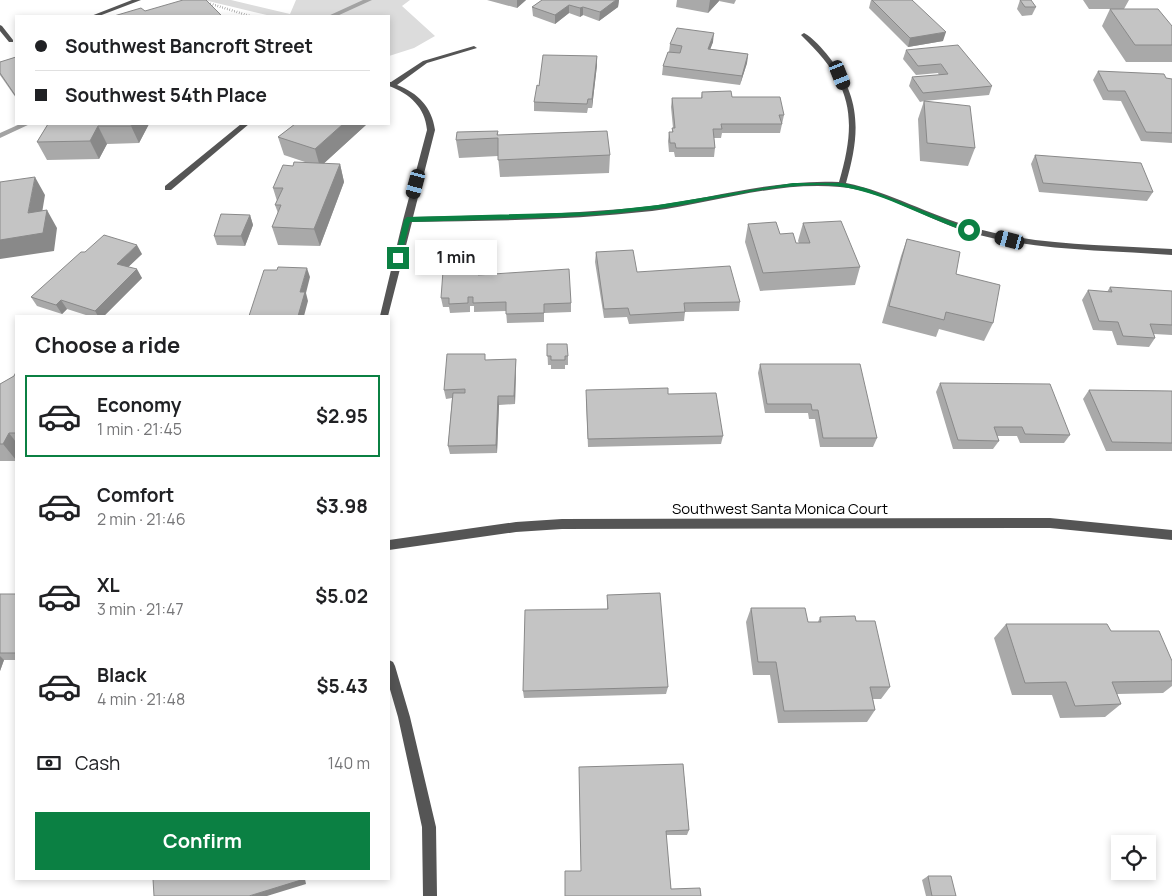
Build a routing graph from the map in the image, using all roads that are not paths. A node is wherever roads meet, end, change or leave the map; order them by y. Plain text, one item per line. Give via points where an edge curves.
1 (138, 0) edge
2 (97, 15) edge
3 (0, 27) edge
4 (804, 35) dead end
5 (14, 40) edge
6 (0, 45) edge
7 (474, 48) dead end
8 (390, 84) edge
9 (244, 125) edge
10 (842, 185) junction
11 (168, 188) dead end
12 (407, 220) junction
13 (1172, 252) edge
14 (384, 315) edge
15 (1172, 535) edge
16 (390, 546) edge
17 (390, 669) edge
18 (430, 896) edge

1 - 2 street
3 - 5 street
4 - 10 street via 829,58 840,75 853,110 853,141
5 - 6 street
7 - 8 street via 425,62
8 - 12 street via 419,101 431,119 431,130
9 - 11 street
10 - 12 street via 793,185 595,214
10 - 13 street via 889,198 942,221 1010,240
12 - 14 street
15 - 16 street, Southwest Santa Monica Court via 1050,523 571,524 516,527
17 - 18 street via 429,827

